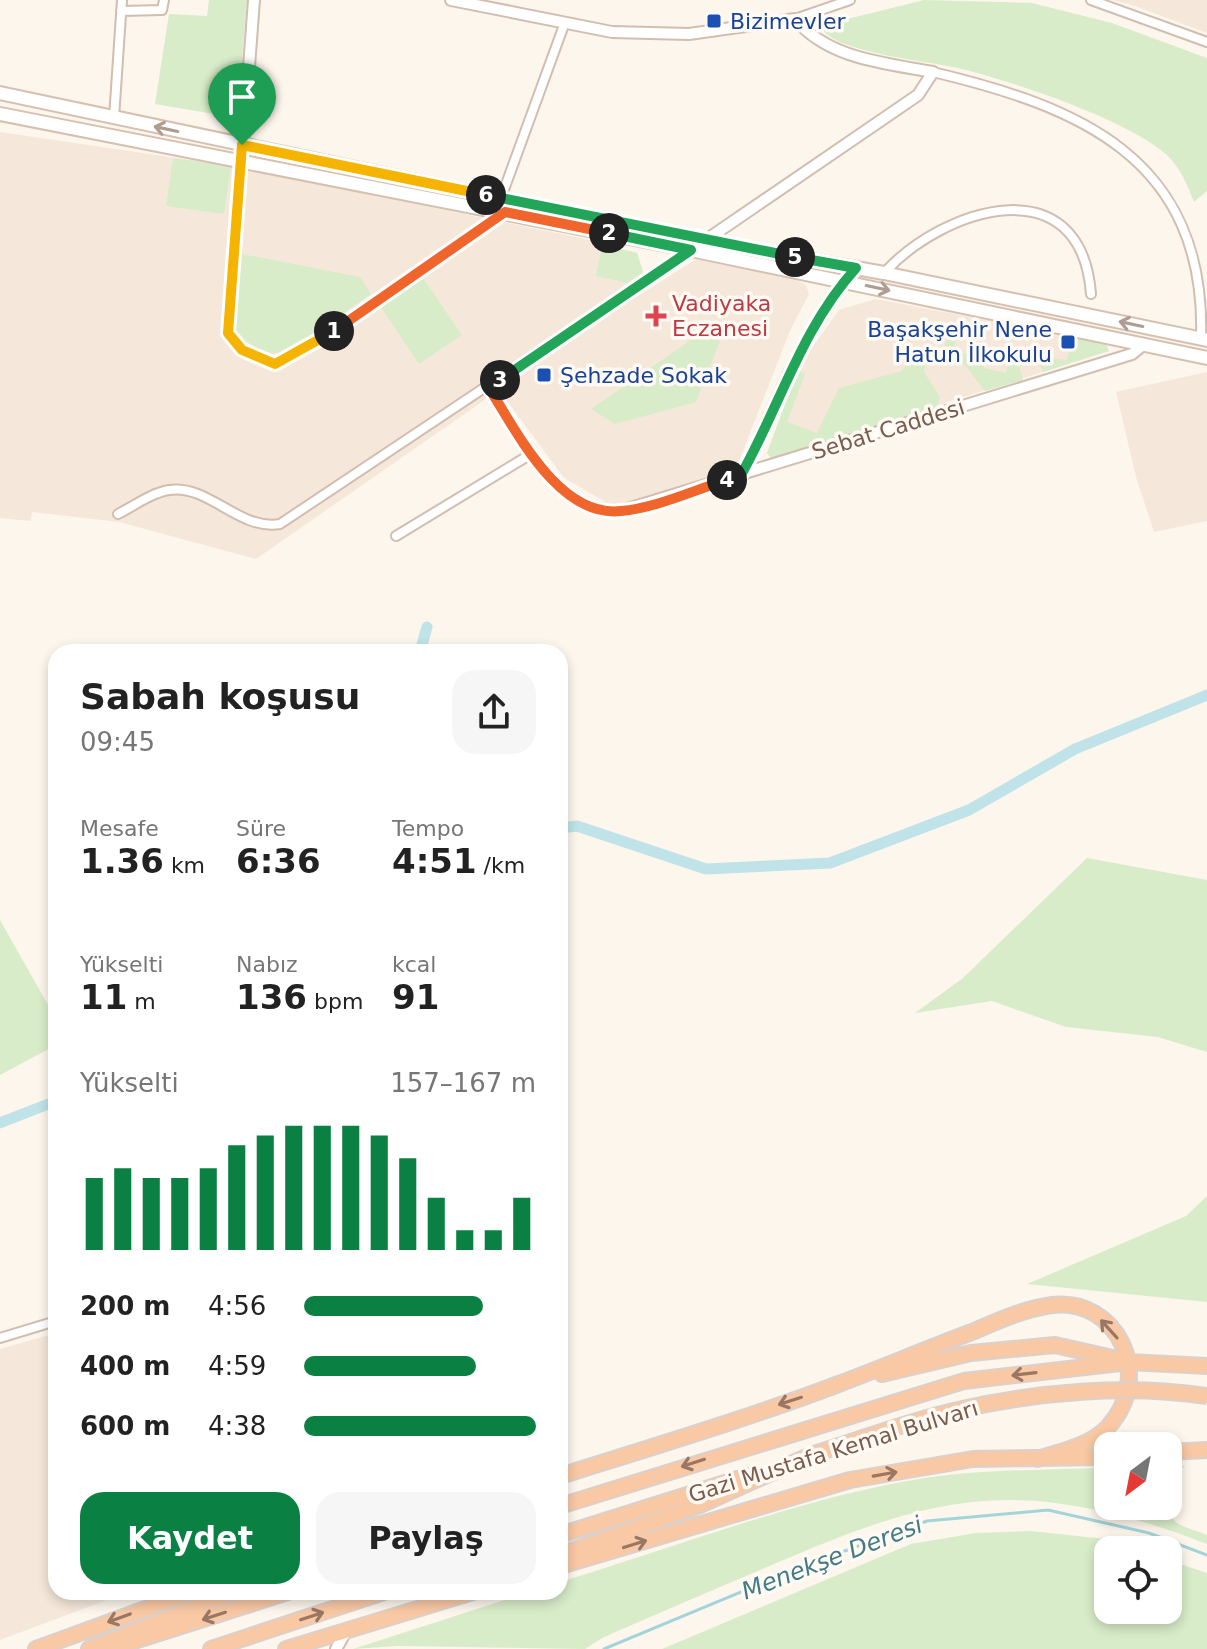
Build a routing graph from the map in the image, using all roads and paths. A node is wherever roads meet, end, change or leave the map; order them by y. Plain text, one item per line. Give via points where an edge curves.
1 (122, 0) edge
2 (164, 0) edge
3 (254, 0) edge
4 (451, 0) edge
5 (850, 0) edge
6 (1091, 0) edge
7 (121, 11) junction
8 (795, 19) junction
9 (564, 25) junction
10 (1207, 42) edge
11 (933, 72) junction
12 (0, 93) edge
13 (0, 114) edge
14 (114, 118) junction
15 (242, 145) junction
16 (1149, 158) dead end
17 (242, 160) junction
18 (501, 198) junction
19 (505, 212) junction
20 (706, 240) junction
21 (691, 250) junction
22 (1204, 263) dead end
23 (856, 268) junction
24 (884, 273) junction
25 (845, 281) junction
26 (1091, 294) dead end
27 (1204, 340) edge
28 (1143, 345) junction
29 (1207, 358) edge
30 (489, 388) junction
31 (531, 454) junction
32 (741, 475) junction
33 (118, 514) dead end
34 (396, 536) dead end
35 (48, 1323) edge
36 (0, 1338) edge
37 (1129, 1362) junction
38 (1207, 1366) edge
39 (834, 1386) junction
40 (1207, 1396) edge
41 (1207, 1450) edge
42 (1182, 1451) edge
43 (811, 1455) junction
44 (1094, 1457) edge
45 (1038, 1459) junction
46 (568, 1473) edge
47 (568, 1504) edge
48 (568, 1532) edge
49 (568, 1552) edge
50 (568, 1564) edge
51 (170, 1600) edge
52 (214, 1600) edge
53 (263, 1600) edge
54 (360, 1600) edge
55 (431, 1600) edge
56 (446, 1600) edge
57 (348, 1629) junction
58 (36, 1649) edge
59 (89, 1649) edge
60 (109, 1649) edge
61 (211, 1649) edge
62 (286, 1649) edge
63 (336, 1649) edge

1 - 7 street
2 - 7 street via 162,10
3 - 15 street
4 - 9 street
5 - 8 street
6 - 10 street
7 - 14 street
8 - 9 street via 689,34
8 - 11 street via 827,45 873,62
9 - 18 street
11 - 16 street via 1064,112
11 - 20 street via 918,95
12 - 14 main road
13 - 17 main road
15 -> 14 main road
15 - 17 street
15 - 18 main road
17 - 19 main road
17 - 19 street via 228,333 242,350 275,364 332,333
18 - 20 main road
19 - 21 main road
20 - 21 main road
20 - 23 main road
21 - 25 main road
21 - 30 street
22 - 27 street
23 - 24 main road
23 - 25 main road
24 - 26 street via 916,244 981,214 1018,207 1048,218 1075,243 1084,257
27 -> 24 main road
25 -> 28 main road
25 - 32 street via 789,371
28 - 29 main road
28 - 32 street, Sebat Caddesi via 1132,354
30 - 31 street
30 - 33 street via 280,524 256,524 189,491 157,493
31 - 32 street, Sebat Caddesi via 587,506 611,512
31 - 34 street
35 - 36 street
37 - 38 highway, Gazi Mustafa Kemal Bulvarı
37 - 39 highway via 1055,1345 971,1353
37 -> 39 highway via 1107,1323 1078,1308 1056,1305 1007,1318
37 - 45 highway via 1127,1400 1107,1428 1093,1440
37 -> 47 highway, Gazi Mustafa Kemal Bulvarı via 964,1381
39 -> 46 highway
40 - 43 highway, Gazi Mustafa Kemal Bulvarı, bridge via 1044,1395 957,1410
41 - 42 highway
43 - 48 highway, Gazi Mustafa Kemal Bulvarı
43 - 49 highway via 700,1505
44 - 45 highway
50 -> 45 highway via 850,1480 973,1459
51 -> 58 highway
52 - 59 highway
53 -> 60 highway
61 -> 54 highway
55 - 57 highway
56 - 57 highway
57 - 62 highway
57 - 63 street

